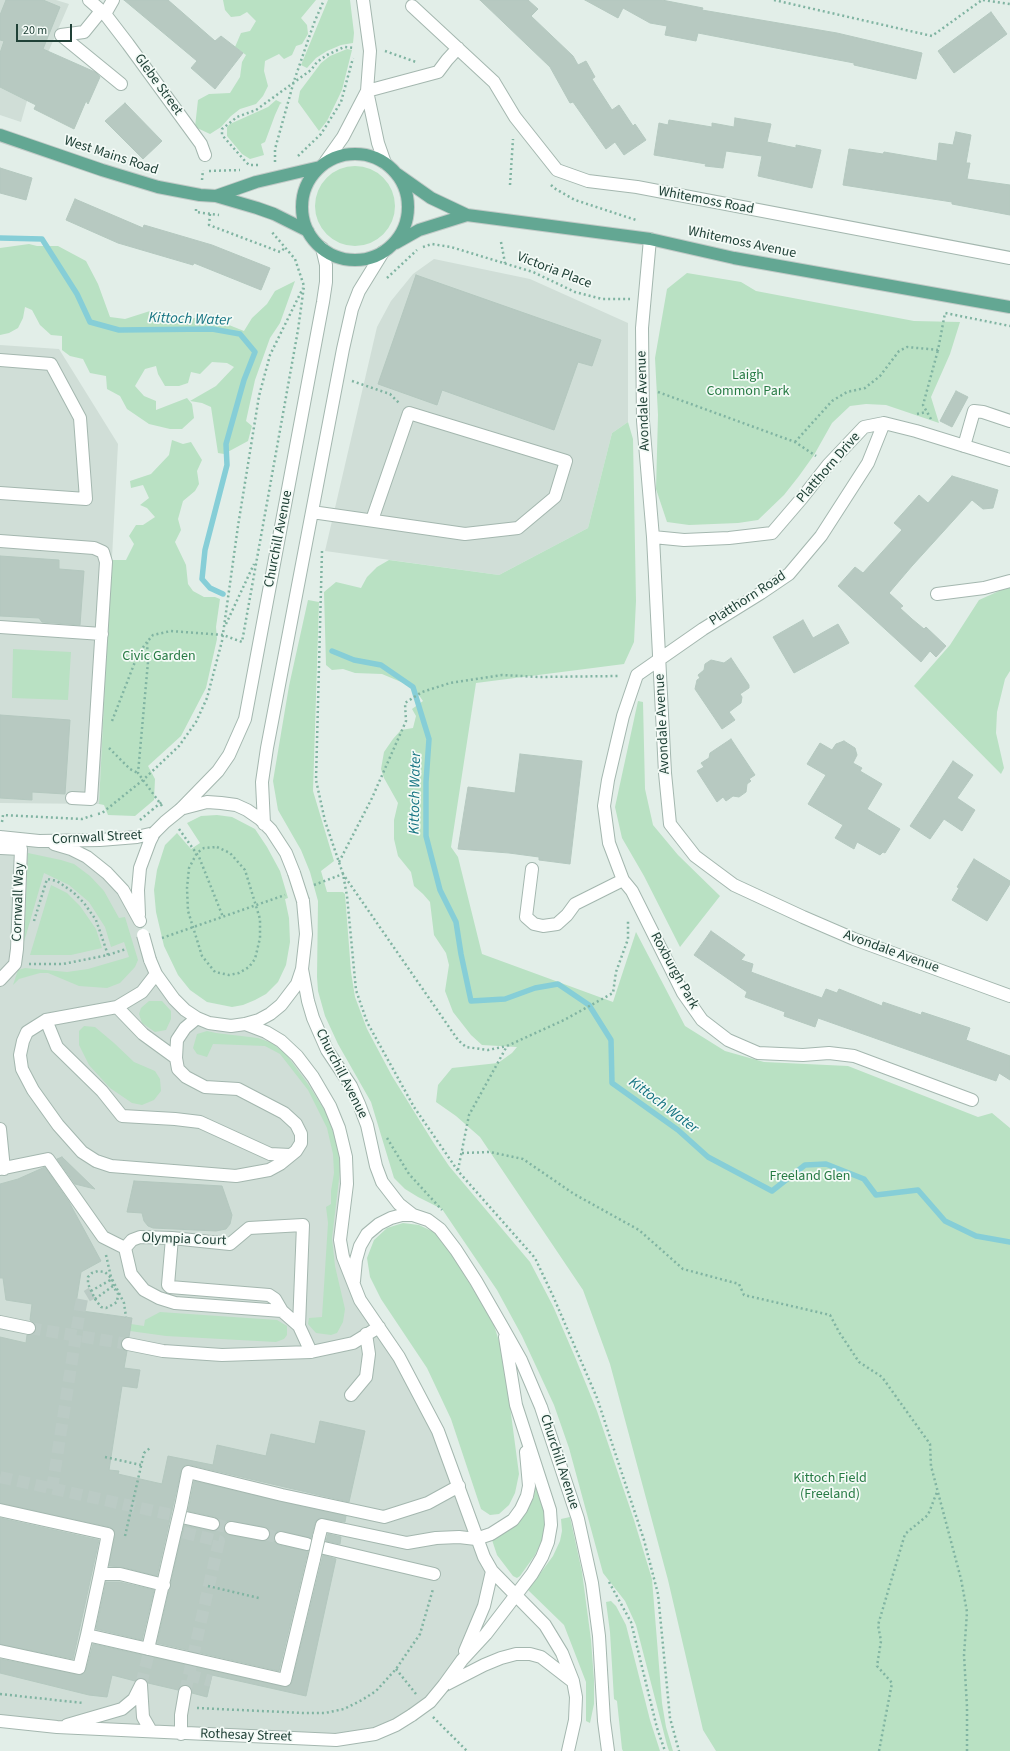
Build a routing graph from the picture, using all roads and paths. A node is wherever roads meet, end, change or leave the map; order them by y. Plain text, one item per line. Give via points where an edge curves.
1 (89, 0) edge
2 (113, 0) edge
3 (324, 0) edge
4 (363, 0) edge
5 (774, 0) edge
6 (983, 0) edge
7 (1010, 4) edge
8 (412, 6) dead end
9 (103, 13) junction
10 (356, 42) dead end
11 (355, 48) junction
12 (458, 48) junction
13 (370, 51) junction
14 (438, 72) junction
15 (294, 81) junction
16 (121, 84) dead end
17 (367, 91) junction
18 (515, 117) junction
19 (0, 135) edge
20 (205, 155) joint
21 (294, 160) dead end
22 (385, 163) junction
23 (323, 164) junction
24 (249, 165) junction
25 (265, 166) dead end
26 (277, 167) dead end
27 (203, 171) junction
28 (397, 174) junction
29 (510, 185) dead end
30 (200, 195) junction
31 (216, 196) junction
32 (210, 214) junction
33 (223, 215) dead end
34 (467, 215) junction
35 (266, 228) dead end
36 (308, 232) junction
37 (650, 239) junction
38 (501, 242) dead end
39 (285, 248) junction
40 (322, 248) junction
41 (387, 249) junction
42 (1010, 258) edge
43 (304, 286) junction
44 (645, 299) junction
45 (1010, 307) edge
46 (1010, 326) edge
47 (938, 350) junction
48 (0, 360) edge
49 (352, 381) dead end
50 (643, 386) junction
51 (409, 413) junction
52 (1010, 421) edge
53 (884, 423) junction
54 (946, 440) junction
55 (795, 442) junction
56 (964, 446) junction
57 (1010, 460) edge
58 (828, 465) junction
59 (0, 493) edge
60 (312, 512) junction
61 (372, 520) junction
62 (653, 537) junction
63 (0, 541) edge
64 (322, 547) dead end
65 (256, 559) junction
66 (318, 561) dead end
67 (1010, 581) edge
68 (937, 594) dead end
69 (0, 627) edge
70 (224, 628) junction
71 (102, 634) junction
72 (223, 635) junction
73 (147, 642) junction
74 (660, 660) junction
75 (637, 675) junction
76 (111, 724) dead end
77 (104, 743) dead end
78 (138, 773) junction
79 (143, 780) junction
80 (72, 798) dead end
81 (165, 800) dead end
82 (152, 810) dead end
83 (181, 810) junction
84 (165, 811) dead end
85 (174, 823) dead end
86 (264, 824) junction
87 (154, 833) junction
88 (1, 837) edge
89 (39, 841) junction
90 (197, 853) junction
91 (532, 869) dead end
92 (343, 874) junction
93 (623, 880) junction
94 (307, 887) dead end
95 (632, 892) junction
96 (286, 895) dead end
97 (257, 905) junction
98 (223, 917) junction
99 (140, 921) junction
100 (32, 928) dead end
101 (193, 928) junction
102 (162, 938) dead end
103 (126, 949) dead end
104 (108, 955) junction
105 (15, 964) junction
106 (302, 969) junction
107 (156, 974) junction
108 (0, 980) edge
109 (1010, 996) edge
110 (117, 1007) junction
111 (197, 1018) junction
112 (46, 1020) junction
113 (245, 1024) junction
114 (508, 1046) junction
115 (176, 1058) junction
116 (972, 1100) dead end
117 (0, 1129) edge
118 (462, 1152) junction
119 (290, 1155) junction
120 (2, 1169) edge
121 (458, 1171) junction
122 (413, 1215) junction
123 (103, 1237) junction
124 (172, 1238) junction
125 (125, 1248) junction
126 (112, 1279) junction
127 (354, 1284) junction
128 (113, 1286) junction
129 (300, 1290) junction
130 (91, 1291) junction
131 (95, 1299) junction
132 (282, 1311) junction
133 (126, 1317) dead end
134 (0, 1322) edge
135 (299, 1326) junction
136 (379, 1326) junction
137 (28, 1328) tunnel mouth
138 (503, 1328) junction
139 (366, 1334) junction
140 (128, 1344) tunnel mouth
141 (310, 1352) junction
142 (351, 1395) dead end
143 (524, 1435) junction
144 (150, 1448) dead end
145 (105, 1457) dead end
146 (141, 1465) junction
147 (459, 1486) junction
148 (938, 1491) junction
149 (0, 1510) edge
150 (186, 1518) tunnel mouth
151 (213, 1524) tunnel mouth
152 (231, 1528) tunnel mouth
153 (263, 1534) tunnel mouth
154 (281, 1538) tunnel mouth
155 (476, 1539) junction
156 (123, 1543) dead end
157 (307, 1544) dead end
158 (324, 1548) dead end
159 (492, 1571) junction
160 (100, 1574) junction
161 (434, 1574) joint
162 (164, 1585) junction
163 (208, 1586) dead end
164 (515, 1595) junction
165 (259, 1598) dead end
166 (87, 1635) junction
167 (148, 1650) junction
168 (0, 1651) edge
169 (462, 1660) junction
170 (573, 1682) junction
171 (444, 1685) junction
172 (185, 1692) tunnel mouth
173 (0, 1694) edge
174 (86, 1704) dead end
175 (181, 1715) junction
176 (0, 1721) edge
177 (437, 1721) dead end
178 (56, 1727) junction
179 (152, 1731) junction
180 (181, 1734) junction
181 (467, 1751) edge
182 (568, 1751) edge
183 (608, 1751) edge
184 (679, 1751) edge
185 (879, 1751) edge
186 (967, 1751) edge

1 - 9 street, Glebe Street
2 - 9 street
3 - 15 path
4 - 13 street
5 - 6 path via 932,36
6 - 7 path
8 - 12 street, Whitemoss Road
9 - 16 street via 84,32 61,36
9 - 20 street, Glebe Street via 201,144
10 - 11 path
11 - 15 path via 344,47 327,55
11 - 21 path via 341,102 321,134
12 - 14 street
12 - 18 street, Whitemoss Road via 494,82
13 - 14 path via 383,50
13 - 17 street
14 - 17 street
15 - 24 path via 256,110 237,117 222,129 222,135
15 - 26 path via 275,149 274,160
17 - 22 street via 376,136
17 - 23 street via 343,137
18 - 29 path
18 - 42 street, Whitemoss Road via 557,170 588,181 637,187
19 - 30 main road, West Mains Road via 158,187
20 - 27 path
22 - 23 main road via 360,153 342,154
22 - 28 main road
23 - 31 main road, West Mains Road
23 - 36 main road via 312,174 304,189 301,207
24 - 25 path
24 - 27 path via 244,170
27 - 30 path
28 - 34 main road, Whitemoss Avenue via 431,198
28 - 41 main road via 403,181 408,198 408,216 402,232
30 - 31 main road, West Mains Road
30 - 32 path via 196,212
31 - 36 main road, West Mains Road via 274,214
32 - 33 path
32 - 39 path via 209,225 280,252
34 - 37 main road, Whitemoss Avenue
34 - 41 main road, Whitemoss Avenue via 419,230
35 - 39 path via 272,231
36 - 40 main road
37 - 44 street, Avondale Avenue
37 - 45 main road, Whitemoss Avenue via 734,258
38 - 44 path, Victoria Place via 505,263 533,272 575,292 602,299
39 - 43 path via 295,259
40 - 41 main road via 343,259 360,260
40 - 83 street, Churchill Avenue via 326,265 323,302 245,719 229,754 218,770
41 - 60 street, Churchill Avenue via 359,291 352,309
43 - 65 path
43 - 70 path via 270,355 259,396
44 - 50 street, Avondale Avenue via 642,328
46 - 47 path via 945,314
47 - 54 path via 923,405
47 - 55 path via 907,347 898,352 880,376 865,388 847,392 832,401
48 - 59 street via 51,364 80,418 86,499
49 - 51 path via 390,394
50 - 55 path
50 - 62 street, Avondale Avenue via 643,421
51 - 61 street
51 - 61 street via 566,461 555,497 518,528 465,534
52 - 56 street via 983,412 974,412
53 - 54 street, Platthorn Drive
53 - 58 street, Platthorn Drive via 864,427
53 - 74 street, Platthorn Road via 868,463 821,536 789,574 703,628
54 - 56 street, Platthorn Drive
55 - 58 path
56 - 57 street, Platthorn Drive
58 - 62 street, Platthorn Drive via 772,533 684,540
60 - 61 street
60 - 86 street, Churchill Avenue via 264,767
62 - 74 street, Avondale Avenue
63 - 71 street via 94,548 104,552 106,562
64 - 66 path
65 - 70 path
65 - 72 path via 242,642
67 - 68 street via 984,588
69 - 71 street
70 - 72 path
71 - 80 street via 91,799
72 - 73 path via 171,631 153,634
72 - 79 path via 207,698 196,722 179,746
73 - 76 path via 138,654
73 - 78 path via 148,662
74 - 75 street
74 - 109 street, Avondale Avenue via 670,824 695,856 734,885 803,917 854,939
75 - 92 path via 502,675 450,683 422,692 405,703 406,721 372,798 339,863
75 - 93 street, Roxburgh Park via 623,716 604,806 609,843
77 - 78 path via 130,769
78 - 79 path
79 - 84 path
79 - 88 path via 102,813 82,819 3,815
81 - 82 path, bridge
83 - 86 street via 207,802 228,804 247,810
83 - 87 street, bridge
85 - 90 path
86 - 106 street, bridge via 278,841 294,873 302,901 306,934
87 - 89 street, Cornwall Street via 121,839
87 - 99 street via 140,868
88 - 89 street, Cornwall Street
88 - 105 street, Cornwall Way via 1,848 21,849
89 - 99 street, Cornwall Street via 71,849 87,857 123,890
90 - 97 path via 204,848 217,847 230,852 245,870
90 - 98 path
90 - 101 path via 189,868 187,888 188,911
91 - 93 street via 526,917 534,924 543,926 556,924 575,904
92 - 94 path
92 - 114 path via 458,1040 466,1047 488,1050
92 - 121 path via 356,990 367,1022 414,1107
93 - 95 street, Roxburgh Park
95 - 114 path via 628,939 616,972 613,993 564,1020
95 - 116 street, Roxburgh Park via 683,993 702,1020 728,1040 758,1053 829,1053 854,1056
96 - 97 path
97 - 98 path
97 - 101 path via 260,938 256,954 249,967 239,974 215,972 202,956
98 - 101 path
99 - 107 street, bridge
100 - 104 path via 47,879 57,881 84,903 96,920
101 - 102 path
103 - 104 path
104 - 105 path via 63,964
105 - 108 street
106 - 113 street via 296,984 281,1005 270,1014
106 - 122 street, Churchill Avenue via 313,1018 327,1050 359,1104 382,1182 399,1204
107 - 110 street via 142,992
107 - 111 street via 174,999
110 - 112 street
110 - 115 street via 143,1034
111 - 113 street via 209,1023 231,1026
111 - 115 street via 185,1028 178,1040
112 - 119 street via 57,1047 102,1091 122,1116 200,1122 270,1154
112 - 119 street via 25,1036 20,1055 22,1069 58,1126 82,1152 96,1161 111,1166 236,1176 268,1170
113 - 127 street, Churchill Avenue via 266,1032 292,1051 313,1077 339,1128 346,1157 347,1184 340,1240 343,1257
114 - 118 path via 469,1115
115 - 119 street via 178,1069 192,1081 205,1087 238,1089 284,1113 302,1134 302,1143
117 - 120 street
118 - 121 path
118 - 148 path via 490,1152 523,1159 574,1194 639,1230 683,1269 740,1284 744,1295 830,1315 859,1362 882,1377 930,1444 931,1466
120 - 123 street via 48,1159
121 - 184 path via 535,1258 597,1398 644,1540 658,1594 670,1718
122 - 127 street, Churchill Avenue via 391,1218 367,1234 356,1260
122 - 138 street, Churchill Avenue via 428,1220 440,1228 476,1281
123 - 125 street
123 - 126 path
124 - 125 street, Olympia Court via 140,1237 132,1240
124 - 129 street, Olympia Court via 230,1244 249,1228 303,1225
124 - 132 street via 168,1285 170,1287 269,1295 275,1299
125 - 132 street, Olympia Court via 131,1274 144,1290 159,1298 175,1303
126 - 128 path
126 - 130 path
126 - 130 path, bridge via 105,1272 92,1273 88,1277
126 - 133 path, bridge via 124,1303
127 - 136 street, Churchill Avenue via 360,1300
128 - 131 path
128 - 131 path, bridge via 118,1294 118,1302 106,1308 101,1307
129 - 132 street
129 - 135 street, Olympia Court
130 - 131 path, bridge
132 - 135 street, Olympia Court
134 - 137 street
135 - 141 street, Olympia Court
136 - 139 street
136 - 147 street, Churchill Avenue via 399,1357 438,1430
138 - 143 street via 516,1405
138 - 183 street, Churchill Avenue via 521,1360 541,1407 578,1519 592,1584 599,1636
139 - 141 street via 353,1343
139 - 142 street via 370,1354 366,1377
140 - 141 street via 163,1351 222,1355
143 - 155 street via 528,1496 513,1520 491,1534
143 - 164 street via 550,1510 551,1525 542,1557
144 - 146 path via 144,1453
145 - 146 path
146 - 156 path
147 - 155 street, Churchill Avenue
147 - 162 street, bridge via 428,1503 384,1517 188,1472
148 - 185 path via 928,1515 905,1534 878,1625 881,1641 877,1666 892,1683
148 - 186 path via 967,1612 964,1655
149 - 160 street via 108,1534
150 - 151 street
152 - 153 street
154 - 157 street
155 - 159 street, Churchill Avenue
155 - 167 street, bridge via 436,1538 406,1543 322,1525 285,1680
158 - 161 street
159 - 164 street, Churchill Avenue
159 - 169 street via 478,1623
160 - 162 street via 120,1574
160 - 166 street
161 - 175 path via 434,1587 420,1634 396,1669 376,1691 362,1700 344,1709 325,1713 199,1708
162 - 167 street
163 - 165 path
164 - 169 street via 486,1634
164 - 170 street, Churchill Avenue via 545,1625 555,1640
166 - 167 street
166 - 168 street via 79,1668
169 - 171 street, Rothesay Street
170 - 171 street via 541,1657 516,1654 484,1665
170 - 182 street, Churchill Avenue via 576,1720
171 - 180 street, Rothesay Street, bridge via 430,1702 412,1715 375,1734 336,1740
172 - 175 street
173 - 174 path
175 - 180 street
176 - 178 street, Rothesay Street
177 - 181 path
178 - 179 street, Rothesay Street
178 - 179 street via 122,1709 134,1699 141,1685 143,1717
179 - 180 street, Rothesay Street

